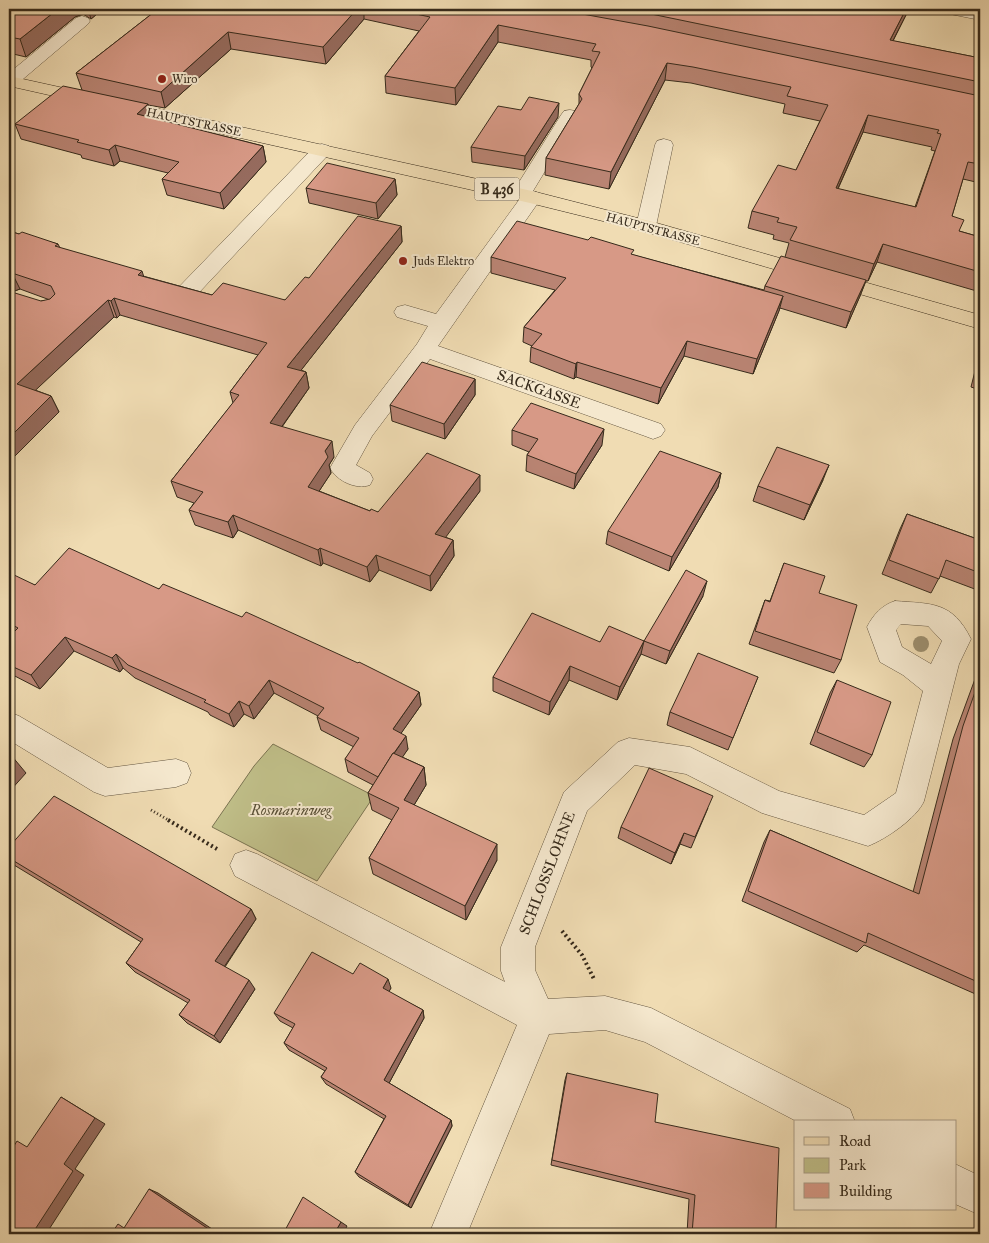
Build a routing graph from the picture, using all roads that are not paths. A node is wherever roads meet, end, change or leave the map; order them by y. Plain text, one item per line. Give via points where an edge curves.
1 (946, 9) edge
2 (980, 15) edge
3 (82, 21) dead end
4 (10, 81) edge
5 (570, 115) edge
6 (664, 145) dead end
7 (322, 150) junction
8 (526, 196) junction
9 (646, 226) junction
10 (185, 294) edge
11 (405, 312) dead end
12 (980, 322) edge
13 (440, 323) junction
14 (425, 349) junction
15 (653, 430) dead end
16 (361, 479) dead end
17 (939, 687) dead end
18 (9, 725) edge
19 (176, 773) dead end
20 (246, 864) road end
21 (538, 1017) junction
22 (833, 1120) edge
23 (956, 1184) edge
24 (980, 1196) edge
25 (448, 1234) edge

1 - 2 street
3 - 4 street
4 - 7 main road, HAUPTSTRASSE / B 436
5 - 8 street
6 - 9 street
7 - 8 main road, HAUPTSTRASSE / B 436
7 - 10 street
8 - 9 main road, HAUPTSTRASSE / B 436
8 - 13 street
9 - 12 main road, HAUPTSTRASSE / B 436
11 - 13 street
13 - 14 street
14 - 15 street, SACKGASSE
14 - 16 street via 363,431 342,468
17 - 21 street, SCHLOSSLOHNE via 910,801 868,830 774,803 690,761 629,751 575,802 518,947 518,971
18 - 19 street via 106,782
20 - 21 street
21 - 22 street via 605,1013 651,1026
21 - 25 street
23 - 24 street

